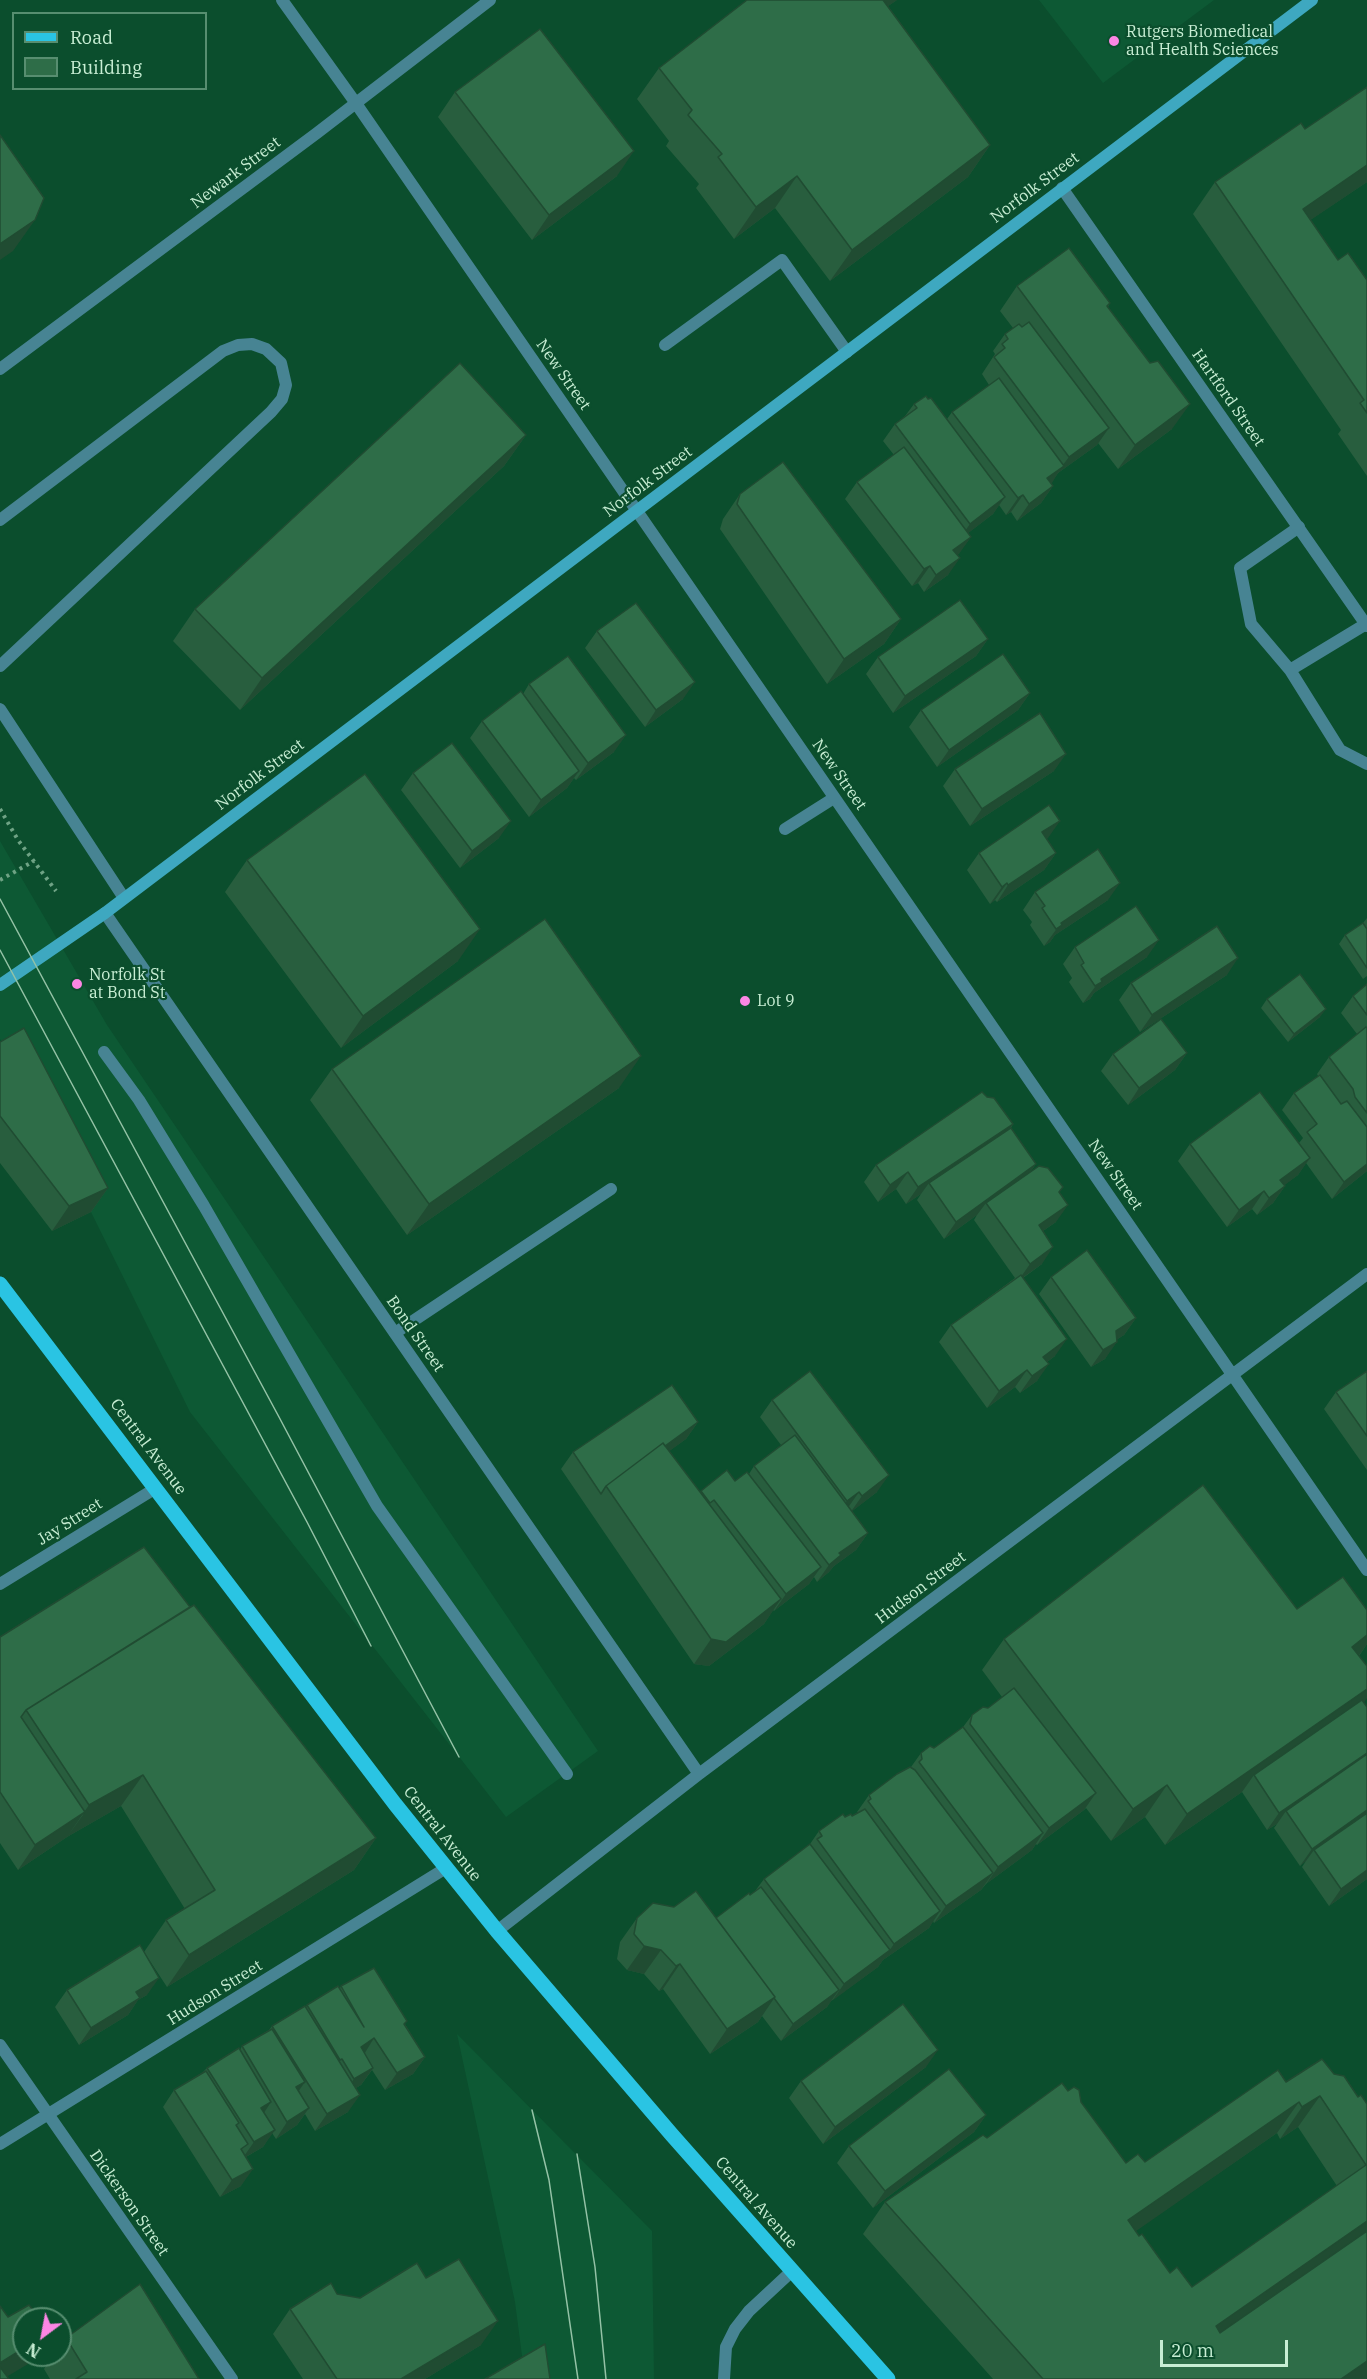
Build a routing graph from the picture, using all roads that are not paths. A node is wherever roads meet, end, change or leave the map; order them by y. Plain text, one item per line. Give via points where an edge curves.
1 (282, 0) edge
2 (490, 0) edge
3 (1312, 0) edge
4 (355, 102) junction
5 (1062, 188) junction
6 (665, 345) dead end
7 (848, 352) junction
8 (0, 369) edge
9 (637, 512) junction
10 (0, 520) edge
11 (1299, 527) junction
12 (1366, 625) edge
13 (0, 666) edge
14 (1290, 670) junction
15 (0, 709) edge
16 (1367, 764) edge
17 (834, 798) junction
18 (785, 829) dead end
19 (124, 898) junction
20 (105, 913) junction
21 (0, 985) edge
22 (104, 1052) dead end
23 (611, 1190) dead end
24 (1367, 1274) edge
25 (0, 1284) edge
26 (394, 1333) junction
27 (1233, 1375) junction
28 (156, 1488) junction
29 (1367, 1570) edge
30 (0, 1584) edge
31 (567, 1774) dead end
32 (699, 1774) junction
33 (446, 1868) junction
34 (496, 1931) junction
35 (0, 2045) edge
36 (48, 2114) junction
37 (0, 2144) edge
38 (792, 2271) junction
39 (232, 2379) edge
40 (724, 2379) edge
41 (888, 2379) edge

1 - 4 street, New Street
2 - 4 street, Newark Street
3 - 5 main road, Norfolk Street
4 - 8 street, Newark Street
4 - 9 street, New Street
5 - 7 main road, Norfolk Street
5 - 11 street, Hartford Street
6 - 7 street via 782,261
7 - 9 main road, Norfolk Street
9 - 17 street, New Street
9 - 19 main road, Norfolk Street
10 - 13 street via 224,351 252,344 266,349 281,363 286,385 282,399 271,412
11 - 12 street, Hartford Street
11 - 14 street via 1240,568 1251,624
12 - 14 street
14 - 16 street via 1340,750
15 - 19 street
17 - 18 street
17 - 27 street, New Street
19 - 20 main road, Norfolk Street
20 - 21 main road, Norfolk Street
20 - 26 street, Bond Street
22 - 31 street via 139,1100 204,1206 377,1506
23 - 26 street
24 - 27 street, Hudson Street
25 - 28 main road, Central Avenue
26 - 32 street, Bond Street
27 - 29 street, New Street
27 - 32 street, Hudson Street
28 - 30 street, Jay Street
28 - 33 main road, Central Avenue
32 - 34 street, Hudson Street
33 - 34 main road, Central Avenue
33 - 36 street, Hudson Street
34 - 38 main road, Central Avenue
35 - 36 street, Dickerson Street
36 - 37 street, Hudson Street
36 - 39 street, Dickerson Street
38 - 40 street via 735,2329 726,2347
38 - 41 main road, Central Avenue

